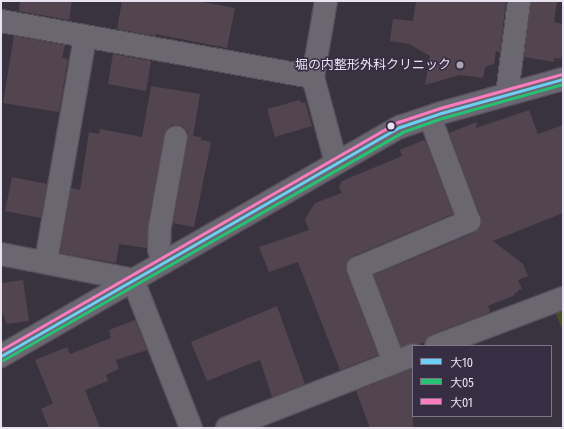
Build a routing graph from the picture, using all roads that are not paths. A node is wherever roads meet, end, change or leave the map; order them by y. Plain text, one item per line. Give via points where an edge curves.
1 (326, 1) edge
2 (520, 1) edge
3 (1, 21) edge
4 (85, 37) junction
5 (313, 77) junction
6 (563, 79) edge
7 (507, 94) junction
8 (430, 117) junction
9 (176, 137) dead end
10 (336, 163) junction
11 (1, 254) edge
12 (46, 261) junction
13 (163, 263) junction
14 (133, 280) junction
15 (563, 298) edge
16 (439, 345) edge
17 (1, 356) edge
18 (403, 359) edge
19 (191, 428) edge
20 (227, 428) edge

1 - 5 street
2 - 7 street
3 - 4 street
4 - 5 street
4 - 12 street
5 - 10 street
6 - 7 street
7 - 8 street
8 - 10 street via 400,128
8 - 18 street via 469,221 358,268
9 - 13 street via 160,226 159,249
10 - 13 street
11 - 12 street
12 - 14 street
13 - 14 street
14 - 17 street
14 - 19 street
15 - 16 street
18 - 20 street

